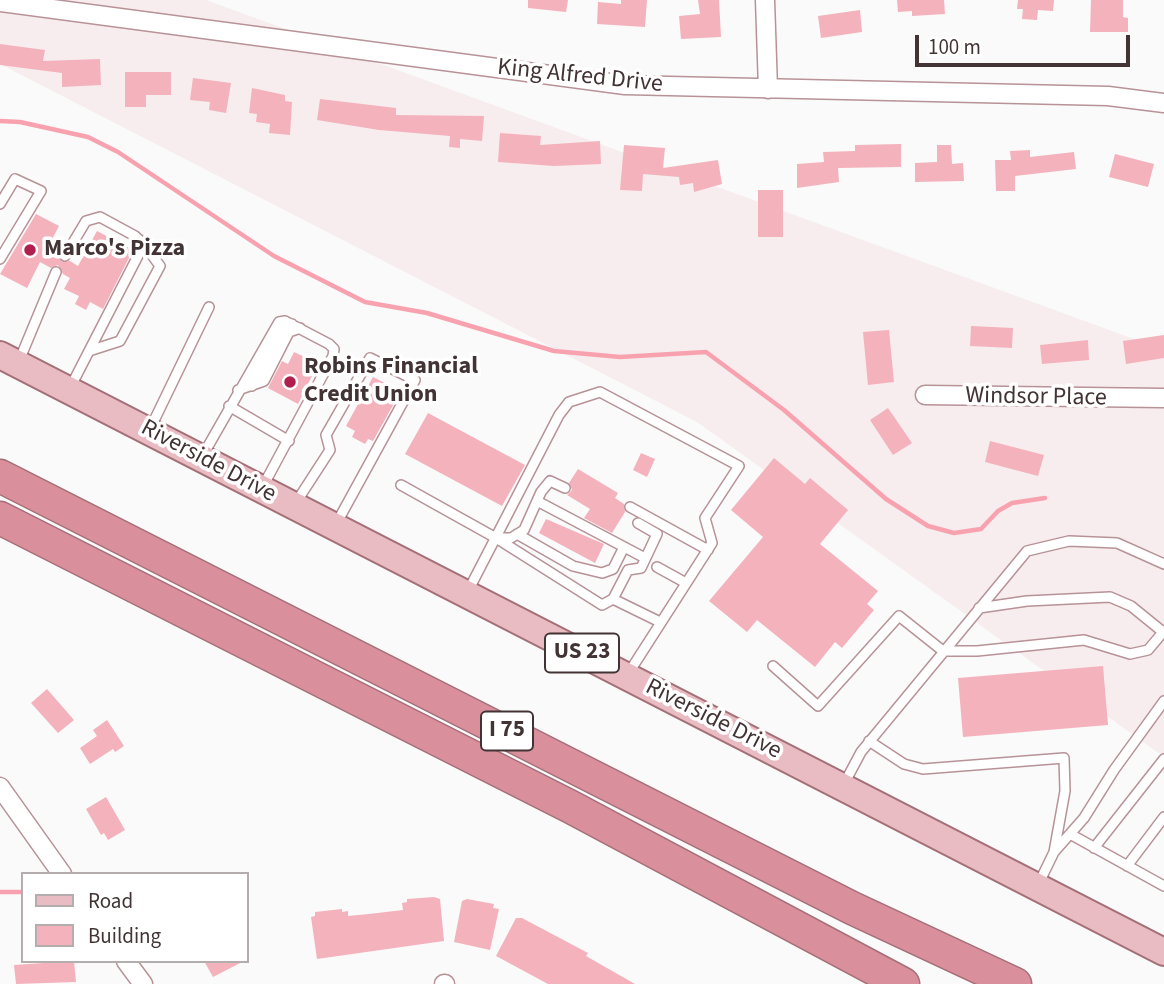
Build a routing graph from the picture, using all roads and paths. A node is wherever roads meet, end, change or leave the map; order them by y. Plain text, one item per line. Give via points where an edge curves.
1 (765, 0) edge
2 (0, 2) edge
3 (768, 89) junction
4 (1164, 103) edge
5 (0, 204) edge
6 (144, 244) junction
7 (65, 256) dead end
8 (0, 259) edge
9 (57, 272) dead end
10 (209, 307) dead end
11 (296, 326) junction
12 (89, 351) junction
13 (9, 359) edge
14 (69, 390) junction
15 (237, 390) junction
16 (925, 395) dead end
17 (1155, 398) edge
18 (229, 406) junction
19 (148, 432) junction
20 (289, 441) junction
21 (201, 459) junction
22 (0, 476) edge
23 (401, 485) dead end
24 (565, 488) dead end
25 (261, 490) junction
26 (537, 501) junction
27 (294, 506) junction
28 (630, 507) dead end
29 (0, 518) edge
30 (638, 523) dead end
31 (334, 527) junction
32 (517, 534) junction
33 (496, 538) junction
34 (623, 549) junction
35 (708, 550) junction
36 (645, 558) junction
37 (1164, 564) edge
38 (657, 567) dead end
39 (685, 583) junction
40 (467, 595) junction
41 (613, 599) junction
42 (979, 608) junction
43 (660, 622) junction
44 (1164, 631) edge
45 (943, 651) junction
46 (772, 666) dead end
47 (627, 676) junction
48 (1164, 701) edge
49 (869, 741) junction
50 (1164, 759) edge
51 (843, 786) junction
52 (0, 787) edge
53 (1164, 817) edge
54 (1070, 834) junction
55 (1094, 848) junction
56 (1054, 852) junction
57 (1127, 866) junction
58 (61, 872) edge
59 (1162, 881) edge
60 (1037, 886) junction
61 (1164, 952) edge
62 (127, 963) edge
63 (143, 984) edge
64 (903, 984) edge
65 (1016, 984) edge

1 - 3 street
2 - 3 street, King Alfred Drive via 625,85
3 - 4 street, King Alfred Drive via 1108,96
5 - 8 lane via 15,179 41,191
6 - 7 lane via 100,217 86,221
6 - 12 lane
6 - 12 lane via 160,266 120,341
9 - 13 lane
10 - 19 lane
11 - 15 lane via 264,381
11 - 15 lane via 283,320 278,323
11 - 20 lane via 334,351
12 - 14 lane
13 - 14 main road, Riverside Drive / US 23
14 - 19 main road, Riverside Drive / US 23
15 - 18 lane
16 - 17 street, Windsor Place
18 - 20 lane
18 - 21 lane
19 - 21 main road, Riverside Drive / US 23
20 - 25 lane
21 - 25 main road, Riverside Drive / US 23
22 - 65 highway, I 75 via 852,908
23 - 33 lane
24 - 26 lane via 550,481
25 - 27 main road, Riverside Drive / US 23
26 - 32 lane via 524,530
26 - 34 lane
27 - 31 main road, Riverside Drive / US 23
27 - 31 lane via 330,450 326,436 370,358 415,380
28 - 35 lane
29 - 64 highway, I 75 via 571,807
30 - 36 lane via 657,534
31 - 40 main road, Riverside Drive / US 23
32 - 33 lane
32 - 34 lane via 573,566 602,573 613,569
33 - 35 lane via 559,415 569,402 600,392 739,466 705,518 712,543
33 - 40 lane
33 - 41 lane via 602,605
34 - 36 lane
35 - 39 lane
36 - 41 lane via 641,568 628,570
37 - 42 lane via 1117,543 1069,541 1027,551
38 - 39 lane
39 - 43 lane
40 - 47 main road, Riverside Drive / US 23
41 - 43 lane
42 - 44 lane via 1110,597 1131,606
42 - 45 lane
43 - 47 lane
44 - 45 lane via 1148,650 1130,654 1084,640
45 - 46 lane via 898,616 818,706
45 - 49 lane
47 - 51 main road, Riverside Drive / US 23
48 - 54 lane
49 - 51 lane
49 - 56 lane via 904,764 923,769 1064,758 1065,790
50 - 55 lane
51 - 60 main road, Riverside Drive / US 23
52 - 58 street
53 - 57 lane
54 - 55 lane
54 - 56 lane
55 - 57 lane
56 - 60 lane
57 - 59 lane
60 - 61 main road, Riverside Drive / US 23
62 - 63 street

